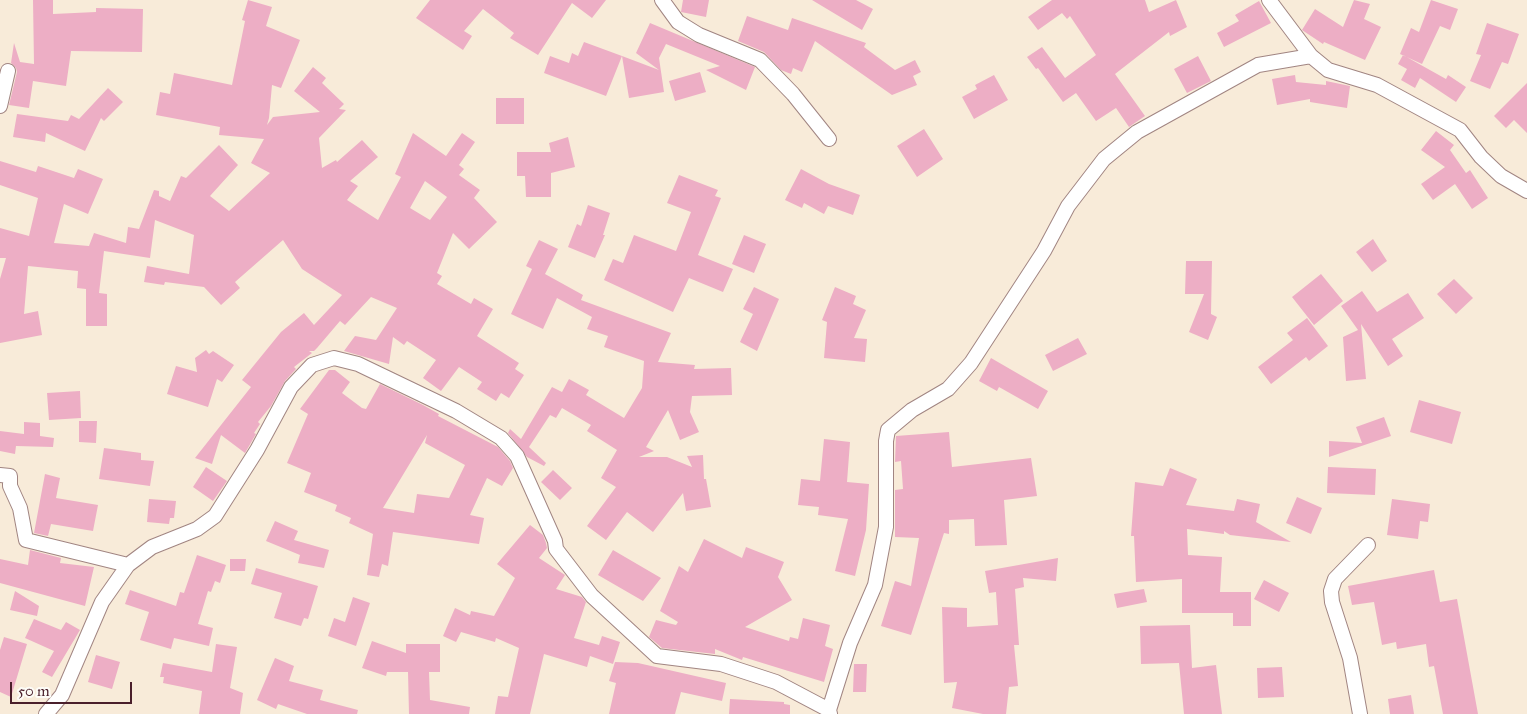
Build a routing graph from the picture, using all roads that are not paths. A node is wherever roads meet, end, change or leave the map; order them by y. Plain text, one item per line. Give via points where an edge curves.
1 (662, 0) edge
2 (1269, 0) edge
3 (1311, 56) junction
4 (8, 71) dead end
5 (0, 106) edge
6 (829, 139) dead end
7 (1527, 192) edge
8 (0, 475) edge
9 (1368, 545) dead end
10 (128, 566) junction
11 (830, 712) edge
12 (46, 714) edge
13 (1360, 714) edge

1 - 6 street via 678,22 699,36 760,60
2 - 3 street
3 - 7 street via 1328,70 1377,85 1460,130 1481,158 1501,176
3 - 11 street via 1258,65 1137,132 1104,159 1068,206 971,363 948,389 912,410 888,430 886,527 875,585 850,643
4 - 5 street
8 - 10 street via 10,476 26,540
9 - 13 street via 1335,578 1331,591 1350,658
10 - 11 street via 152,547 197,530 215,516 257,450 291,387 312,365 334,358 358,364 392,380 456,411 501,438 517,456 555,540 556,549 592,596 657,656 721,664 776,682
10 - 12 street via 102,602 62,695

